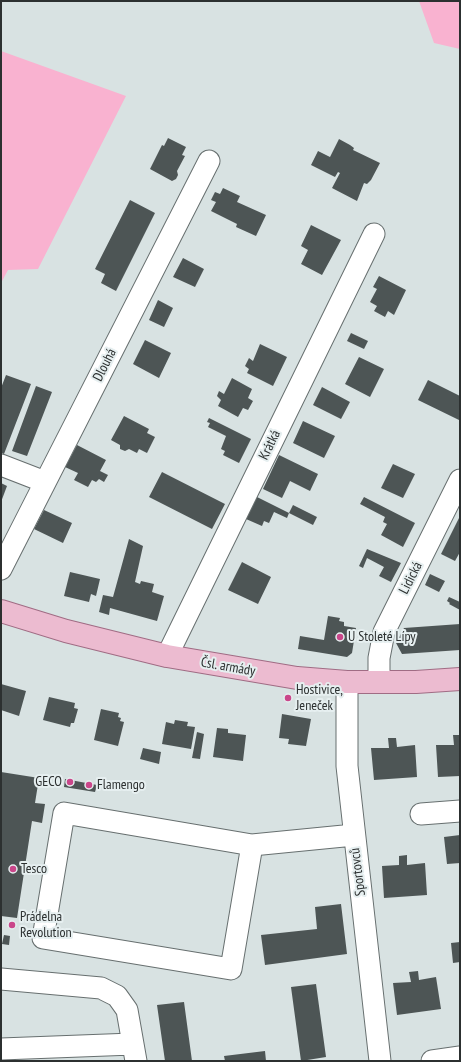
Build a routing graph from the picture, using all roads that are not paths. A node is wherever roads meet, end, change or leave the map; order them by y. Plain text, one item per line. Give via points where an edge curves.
1 (209, 161) dead end
2 (374, 234) dead end
3 (1, 465) edge
4 (460, 480) edge
5 (45, 482) junction
6 (1, 569) edge
7 (1, 612) edge
8 (167, 656) junction
9 (460, 679) edge
10 (347, 682) junction
11 (379, 682) junction
12 (460, 811) edge
13 (421, 814) dead end
14 (354, 835) junction
15 (252, 845) junction
16 (1, 979) edge
17 (1, 1050) edge
18 (134, 1052) edge
19 (460, 1057) edge
20 (380, 1061) edge
21 (432, 1061) edge

1 - 5 street, Dlouhá
2 - 8 street, Krátká
3 - 5 street
4 - 11 street, Lidická via 384,632 379,658
5 - 6 street, Dlouhá
7 - 8 main road, Čsl. armády
8 - 10 main road, Čsl. armády via 297,678
9 - 11 main road, Čsl. armády
10 - 11 main road, Čsl. armády
10 - 14 street, Sportovců via 346,766
12 - 13 street
14 - 15 street
14 - 20 street, Sportovců
15 - 15 street via 64,813 43,938 232,969
16 - 18 street via 101,988 117,996 127,1010
17 - 18 street
19 - 21 street

